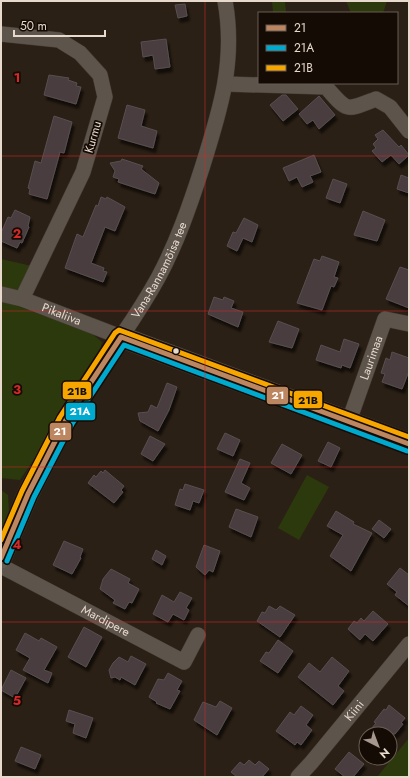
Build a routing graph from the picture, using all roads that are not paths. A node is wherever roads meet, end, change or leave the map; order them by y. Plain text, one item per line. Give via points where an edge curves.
1 (225, 1) edge
2 (1, 34) edge
3 (226, 84) junction
4 (409, 131) edge
5 (1, 294) edge
6 (22, 299) junction
7 (409, 324) edge
8 (122, 338) junction
9 (349, 421) junction
10 (409, 444) edge
11 (1, 558) edge
12 (1, 566) edge
13 (198, 636) dead end
14 (409, 644) edge
15 (298, 777) edge

1 - 3 street, Vana-Rannamõisa tee via 229,52
2 - 6 street, Kurmu via 59,40 80,53 100,75 105,97 83,172
3 - 4 street via 326,87 343,106 351,108 376,99 390,107
3 - 8 street, Vana-Rannamõisa tee via 218,117 178,235 158,278
5 - 6 street, Pikaliiva
6 - 8 street, Pikaliiva
7 - 9 street, Laurimaa via 385,318
8 - 9 street
8 - 11 street, Vana-Rannamõisa tee via 66,420 28,494
9 - 10 street
12 - 13 street, Mardipere via 184,662
14 - 15 street, Kiini

